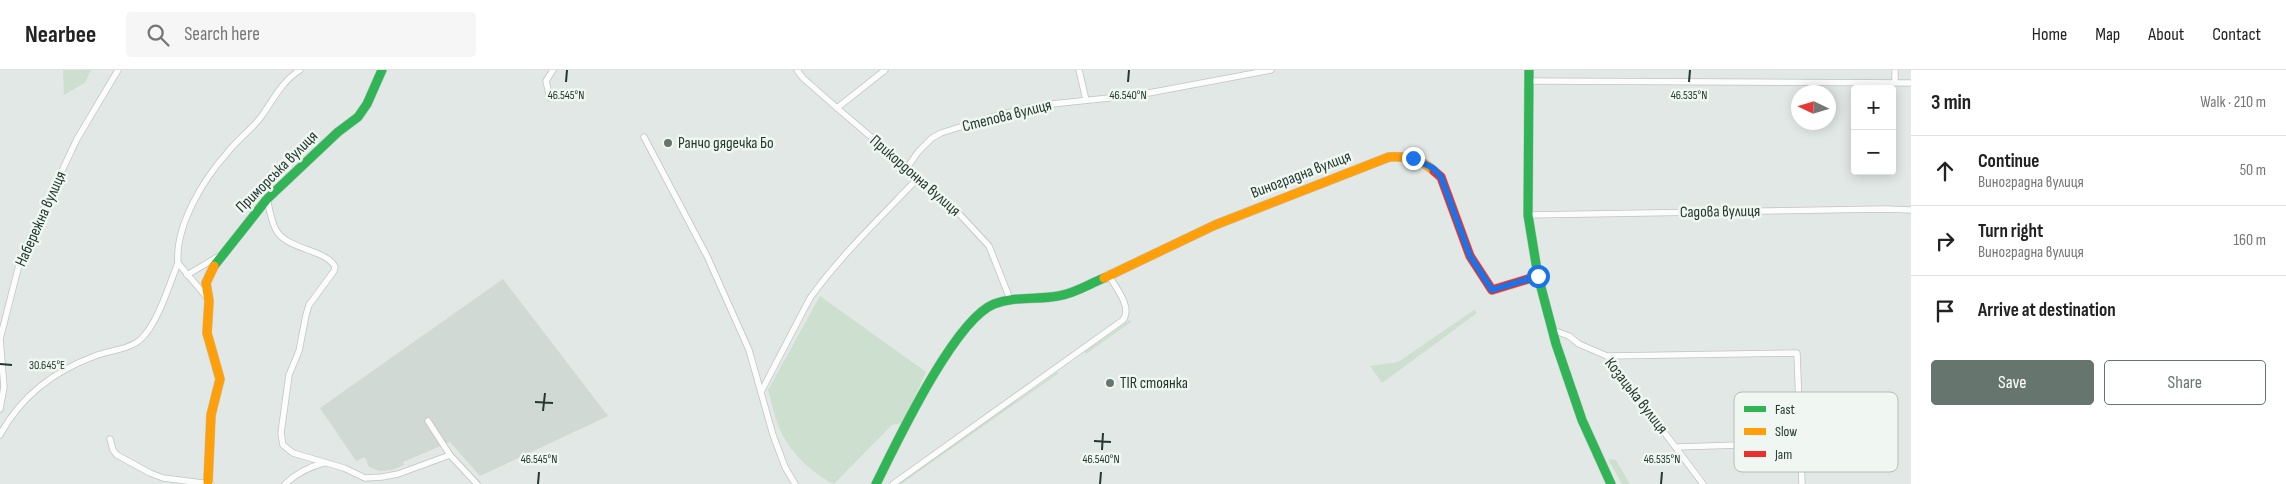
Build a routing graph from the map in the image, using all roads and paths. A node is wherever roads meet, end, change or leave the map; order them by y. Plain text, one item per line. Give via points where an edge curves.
1 (118, 70) edge
2 (382, 70) edge
3 (553, 70) edge
4 (797, 70) edge
5 (885, 70) edge
6 (1079, 70) edge
7 (1271, 70) edge
8 (1529, 70) edge
9 (1895, 70) edge
10 (298, 71) edge
11 (1529, 81) junction
12 (1895, 82) junction
13 (1911, 83) edge
14 (550, 98) dead end
15 (1086, 100) junction
16 (837, 108) junction
17 (644, 137) dead end
18 (907, 168) junction
19 (918, 178) junction
20 (267, 200) junction
21 (1911, 210) edge
22 (1528, 215) junction
23 (226, 252) junction
24 (178, 263) junction
25 (1108, 274) junction
26 (187, 275) junction
27 (1538, 276) junction
28 (1010, 299) junction
29 (209, 301) junction
30 (1551, 329) junction
31 (0, 349) edge
32 (1607, 356) junction
33 (762, 390) junction
34 (1799, 392) edge
35 (0, 408) edge
36 (428, 421) dead end
37 (0, 435) edge
38 (110, 438) dead end
39 (1734, 445) edge
40 (1676, 447) junction
41 (450, 455) junction
42 (324, 463) junction
43 (210, 483) edge
44 (285, 484) edge
45 (477, 484) edge
46 (795, 484) edge
47 (876, 484) edge
48 (893, 484) edge
49 (1611, 484) edge
50 (1703, 484) edge

1 - 31 street, Набережна вулиця via 77,138 24,249 4,320
2 - 20 main road, Приморська вулиця via 358,117
3 - 14 street via 546,81
4 - 16 street, Прикордонна вулиця
5 - 16 street
6 - 15 street
7 - 15 street, Степова вулиця via 1138,95
8 - 11 main road
9 - 12 street
10 - 24 street via 276,92 261,117 214,169 184,225 179,240
11 - 12 street
11 - 22 main road
12 - 13 street
15 - 18 street, Степова вулиця via 1024,109 942,133 932,138
16 - 18 street, Прикордонна вулиця
17 - 33 street via 707,256 749,350
18 - 19 street, Прикордонна вулиця
19 - 28 street, Прикордонна вулиця via 951,205 989,246
19 - 33 street via 853,246 810,298
20 - 23 main road, Приморська вулиця
20 - 42 street via 274,227 284,239 328,260 334,267 309,305 299,350 289,376 281,433 287,450
21 - 22 street, Садова вулиця
22 - 27 main road
23 - 26 street
23 - 29 main road, Приморська вулиця via 211,270 206,283
24 - 26 street
24 - 37 street via 143,338 128,347 70,366 44,381 21,403
25 - 27 main road, Виноградна вулиця via 1215,225 1376,162 1401,156 1423,162 1441,177 1470,256 1492,290
25 - 28 main road, Виноградна вулиця via 1059,297
25 - 48 street via 1126,306 1123,320
26 - 29 street
27 - 30 main road
28 - 47 main road, Виноградна вулиця via 991,305 981,313 936,368
29 - 43 main road, Приморська вулиця via 207,333 220,379 211,415
30 - 32 street, Козацька вулиця
30 - 49 main road via 1582,420
31 - 35 street, Набережна вулиця via 4,387
32 - 34 street via 1797,353
32 - 40 street, Козацька вулиця
33 - 46 street via 773,435
36 - 41 street
38 - 43 street via 117,455 150,473 163,478
39 - 40 street
40 - 50 street, Козацька вулиця
41 - 42 street via 382,478 365,478
41 - 45 street
42 - 44 street via 308,467

